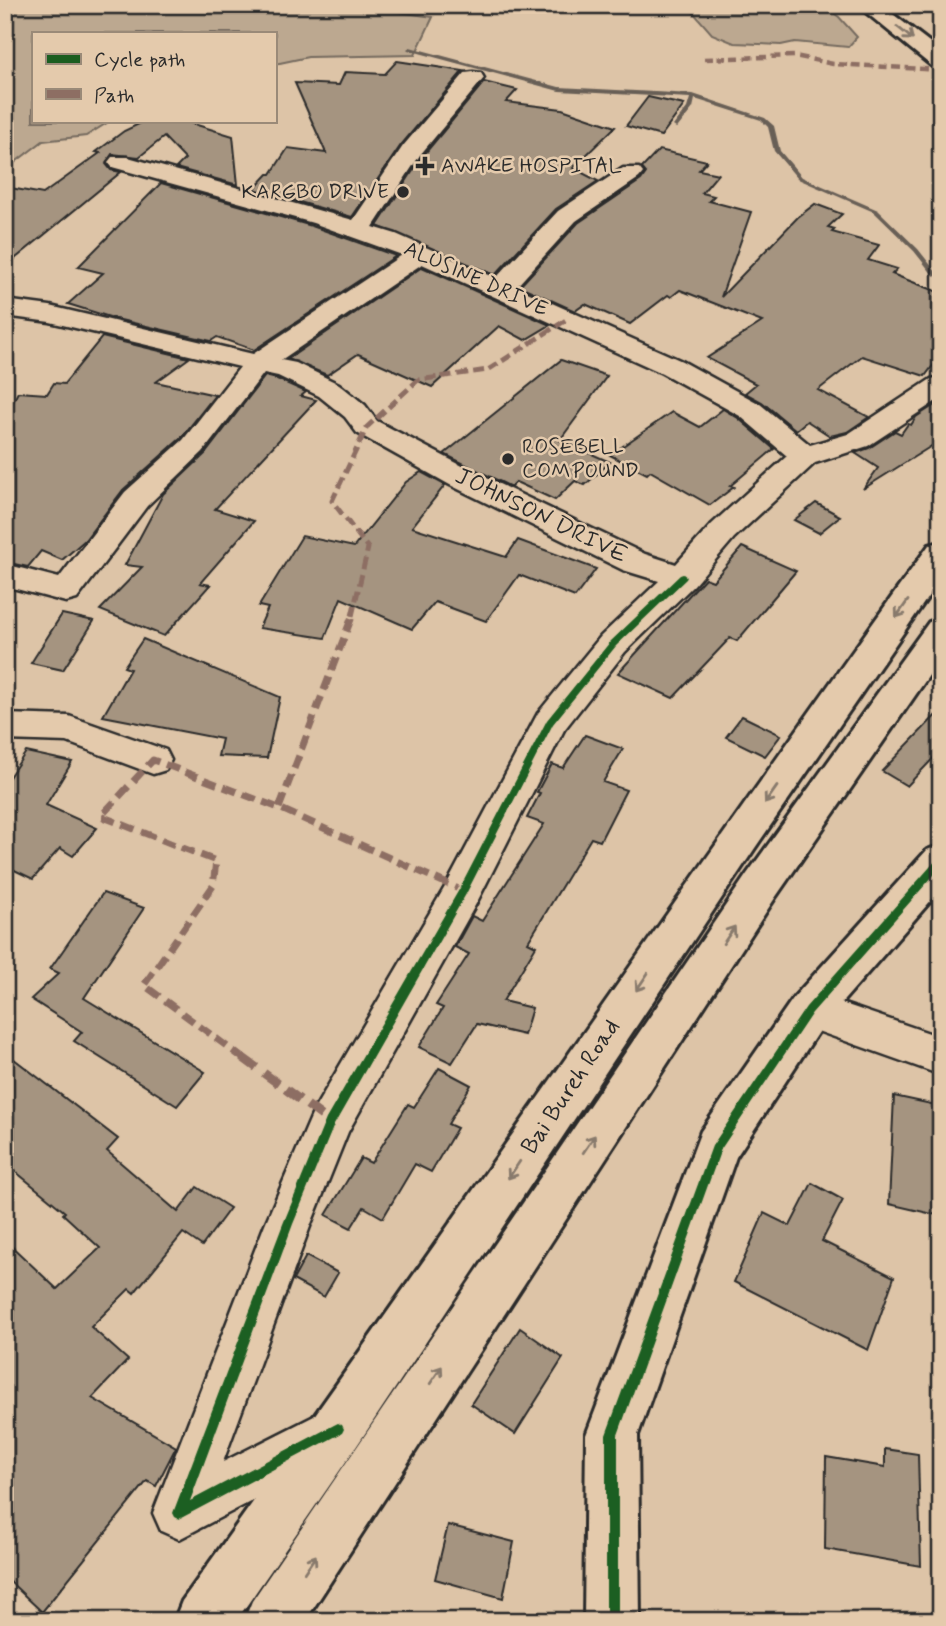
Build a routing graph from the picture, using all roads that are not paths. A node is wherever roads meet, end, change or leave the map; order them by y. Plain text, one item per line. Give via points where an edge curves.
1 (867, 5) edge
2 (901, 5) edge
3 (941, 36) edge
4 (941, 62) edge
5 (473, 78) dead end
6 (120, 162) dead end
7 (631, 173) dead end
8 (359, 230) junction
9 (419, 254) junction
10 (499, 289) junction
11 (5, 308) edge
12 (257, 363) junction
13 (941, 384) edge
14 (805, 456) junction
15 (941, 553) edge
16 (5, 575) edge
17 (683, 577) junction
18 (941, 631) edge
19 (5, 727) edge
20 (153, 760) dead end
21 (941, 861) edge
22 (809, 1010) junction
23 (941, 1056) edge
24 (338, 1429) junction
25 (202, 1621) edge
26 (272, 1621) edge
27 (612, 1621) edge

1 -> 4 main road
2 - 3 main road
5 - 8 street via 392,174
6 - 8 street, ALUSINE DRIVE
7 - 10 street via 566,216
8 - 9 street, ALUSINE DRIVE
9 - 10 street, ALUSINE DRIVE
9 - 12 street
10 - 14 street, ALUSINE DRIVE via 672,367 750,410
11 - 12 street, JOHNSON DRIVE via 50,314
12 - 16 street via 193,446 136,499 65,591
12 - 17 street, JOHNSON DRIVE via 286,369 329,390 367,427 461,478 634,562
13 - 14 street via 858,440
14 - 17 street via 723,531
15 -> 24 main road, Bai Bureh Road via 741,837
17 - 24 street via 612,644 550,722 457,902 330,1122 179,1513
26 -> 18 main road, Bai Bureh Road via 761,886
19 - 20 street via 69,729
21 - 22 main road
22 - 23 street
22 - 27 main road via 717,1146 612,1435
24 - 25 main road, Bai Bureh Road

